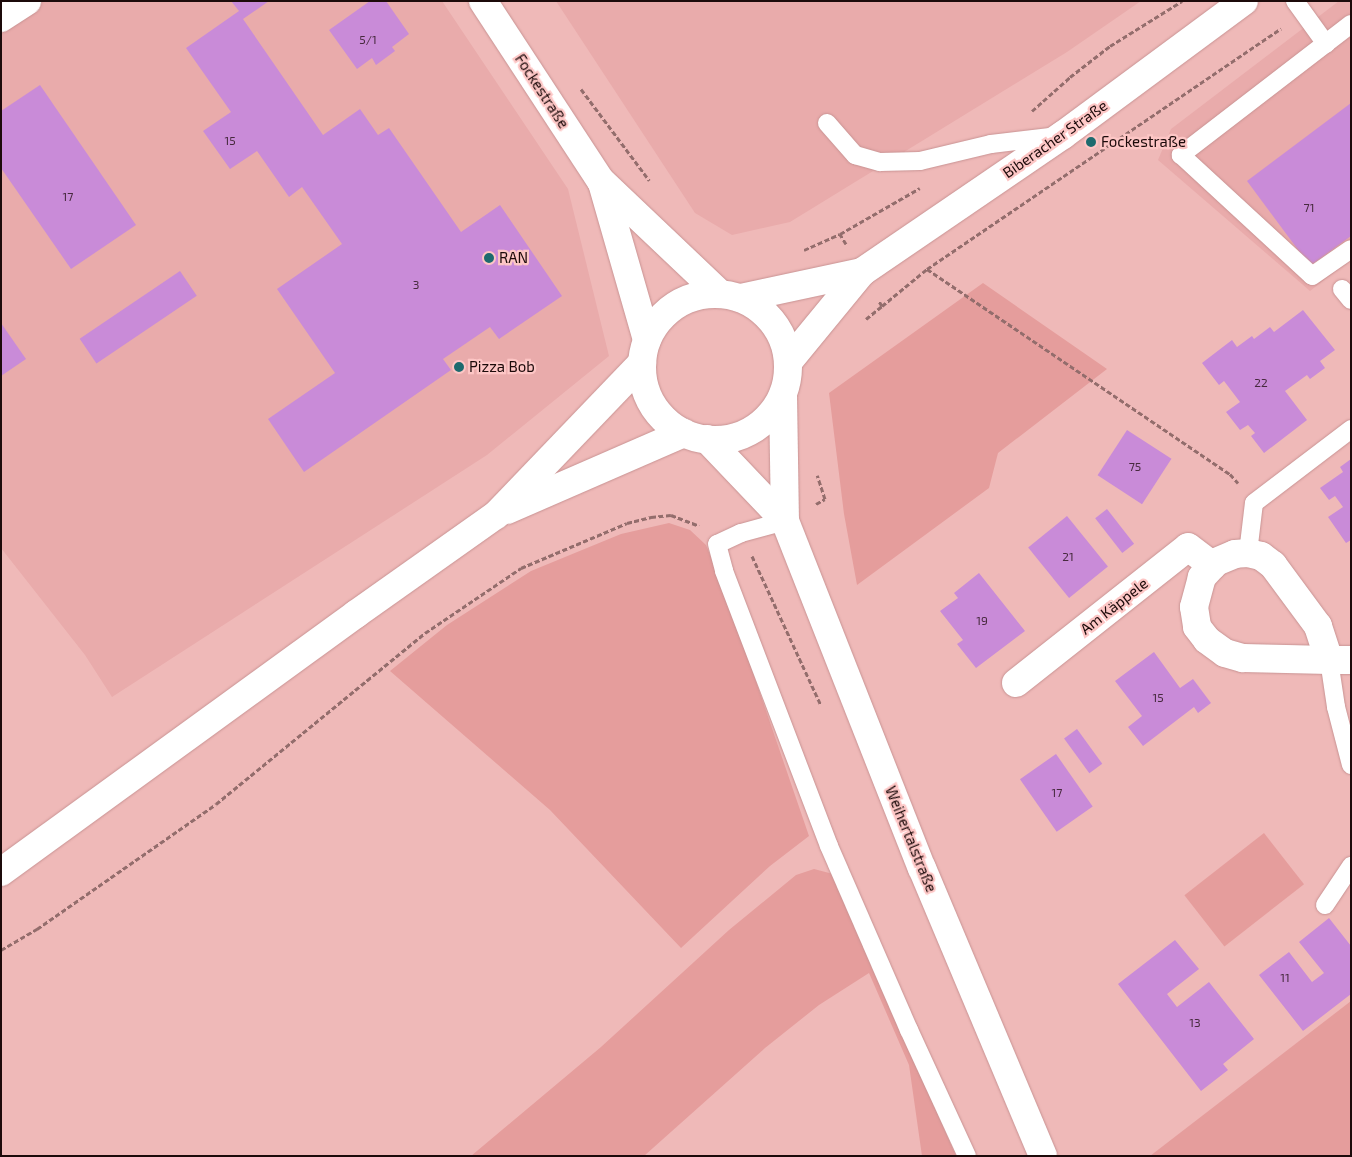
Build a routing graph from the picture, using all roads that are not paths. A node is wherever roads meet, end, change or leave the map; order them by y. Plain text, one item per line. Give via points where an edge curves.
1 (27, 1) edge
2 (483, 1) edge
3 (1244, 1) edge
4 (1299, 7) edge
5 (1, 18) edge
6 (1351, 24) edge
7 (1326, 44) junction
8 (827, 123) dead end
9 (1062, 135) junction
10 (601, 181) junction
11 (1351, 249) edge
12 (862, 272) junction
13 (730, 296) junction
14 (644, 351) junction
15 (788, 362) junction
16 (783, 396) junction
17 (1351, 429) edge
18 (696, 436) junction
19 (496, 515) junction
20 (785, 521) junction
21 (1248, 553) junction
22 (1213, 566) junction
23 (1340, 660) edge
24 (1016, 683) dead end
25 (1351, 765) edge
26 (1351, 866) edge
27 (1, 872) edge
28 (1324, 905) dead end
29 (967, 1156) edge
30 (1042, 1156) edge

1 - 5 street
2 - 10 street, Fockestraße
3 - 9 street, Biberacher Straße
4 - 7 lane
6 - 7 lane
7 - 11 lane via 1181,155 1312,276
8 - 9 lane via 855,155 880,162 920,161 991,144
9 - 12 street, Biberacher Straße
10 - 13 street, Fockestraße
10 - 14 street, Fockestraße
12 - 13 street, Biberacher Straße
12 - 15 street, Biberacher Straße
13 - 14 street via 696,296 676,305 658,320
13 - 15 street via 759,308 774,323 784,342
14 - 18 street via 644,384 652,404 666,421
14 - 19 street
15 - 16 street
16 - 18 street via 773,412 752,429 726,439
16 - 20 street, Weihertalstraße
17 - 21 lane via 1254,504
18 - 19 street
18 - 20 street, Weihertalstraße
19 - 27 street
20 - 29 lane via 741,533 716,544 829,846
20 - 30 street, Weihertalstraße via 922,868
21 - 22 street via 1234,554
21 - 23 street via 1261,556 1273,565
22 - 23 street via 1202,578 1194,607 1197,627 1207,640 1225,653 1243,658
22 - 24 street, Am Käppele via 1188,548
23 - 25 lane via 1336,707
26 - 28 lane

